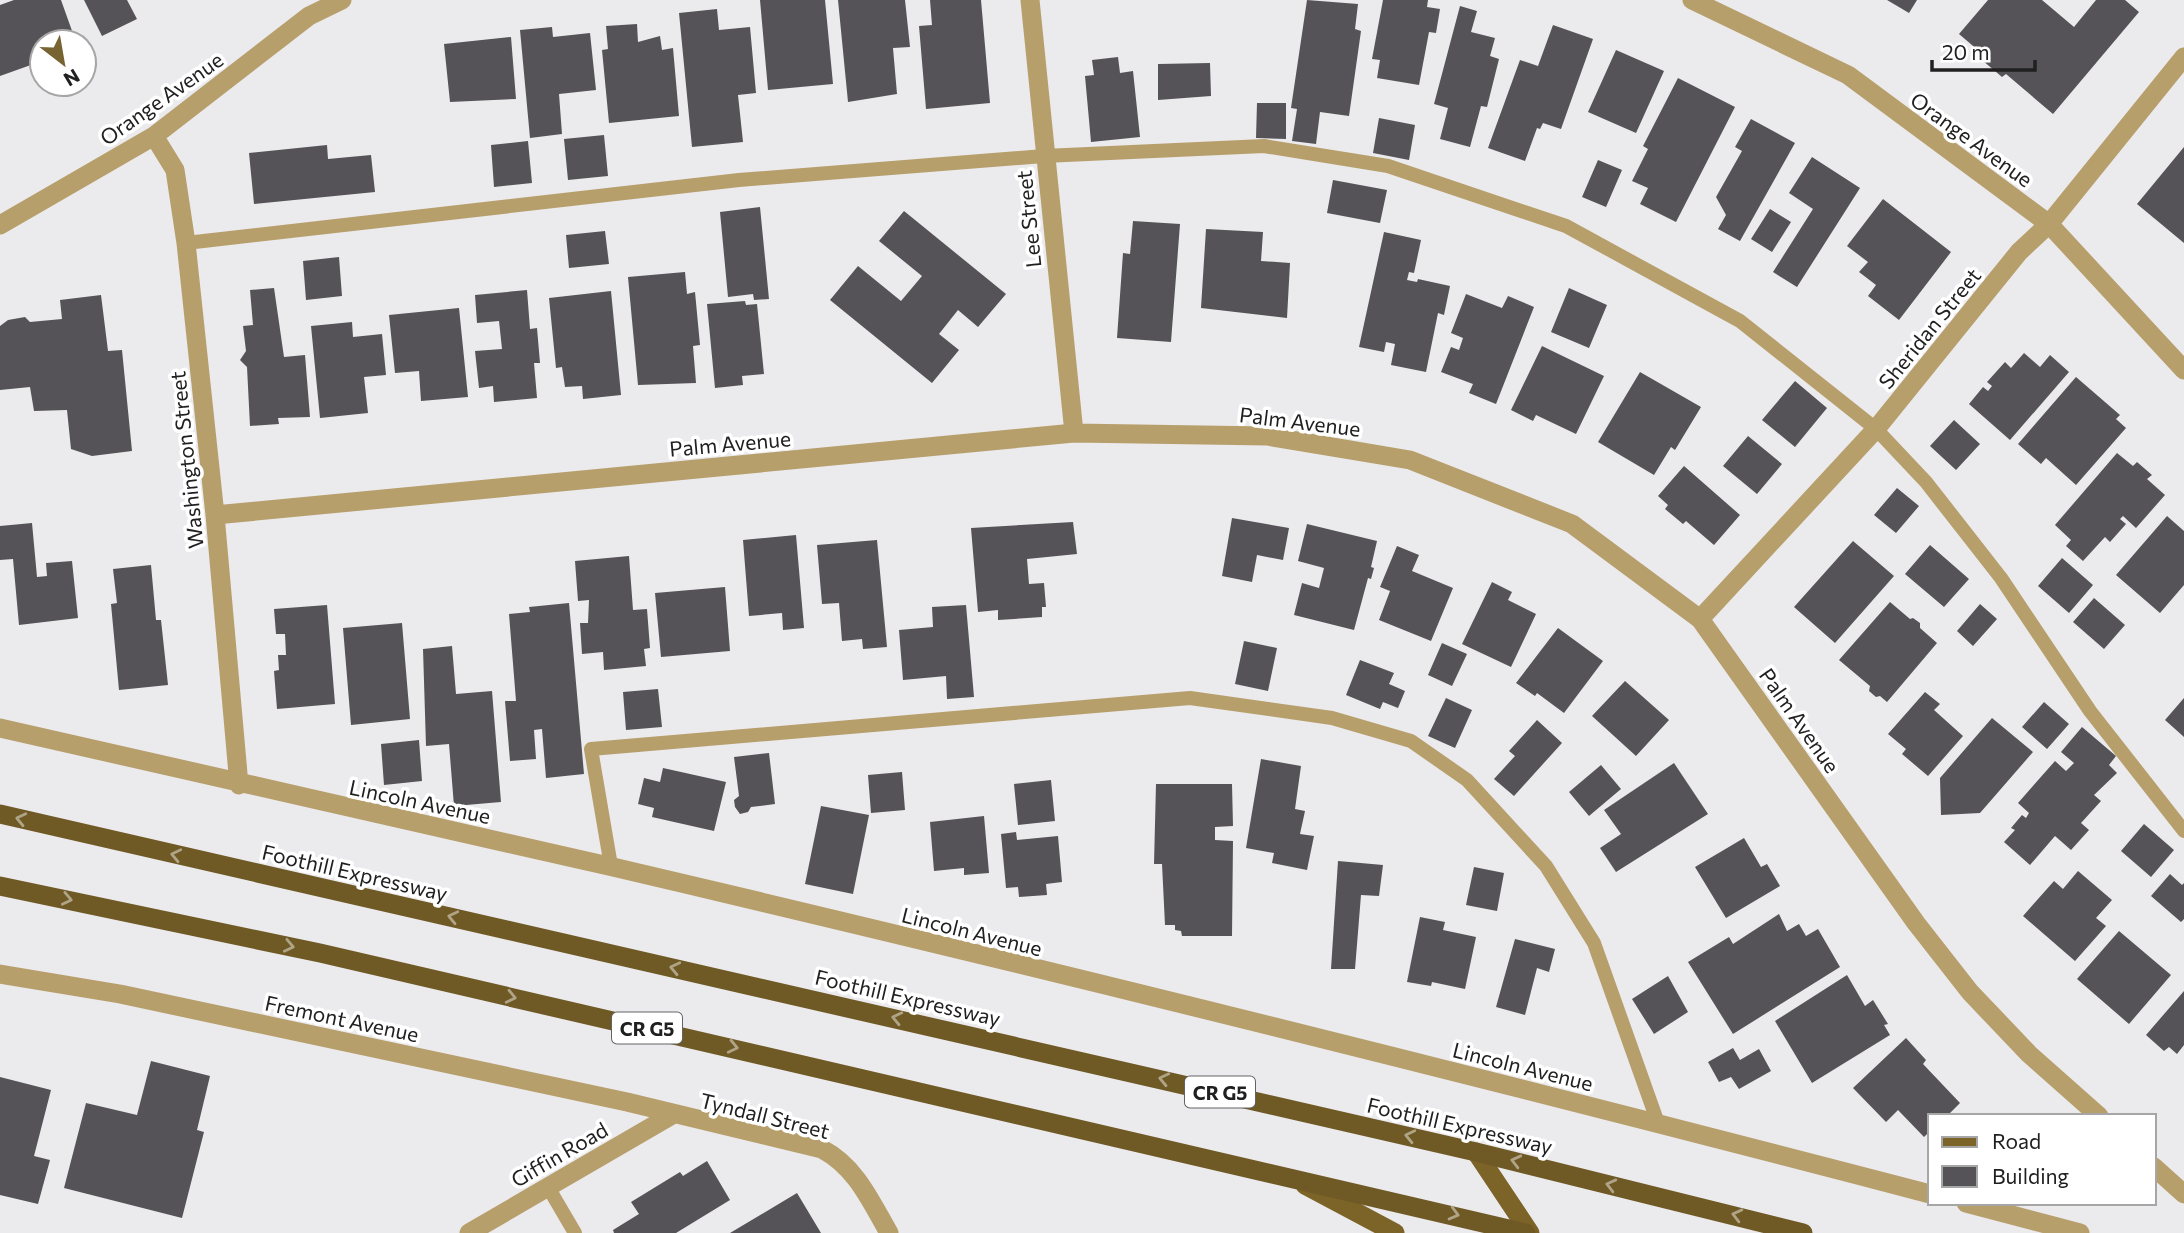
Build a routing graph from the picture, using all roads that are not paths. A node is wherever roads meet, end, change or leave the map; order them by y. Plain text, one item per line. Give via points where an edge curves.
1 (342, 0) edge
2 (1030, 0) edge
3 (1692, 0) edge
4 (2184, 57) edge
5 (155, 136) junction
6 (1044, 156) junction
7 (2049, 223) junction
8 (0, 225) edge
9 (186, 243) junction
10 (2184, 370) edge
11 (1876, 429) junction
12 (1074, 433) junction
13 (215, 515) junction
14 (1700, 619) junction
15 (0, 727) edge
16 (239, 785) junction
17 (0, 814) edge
18 (2184, 831) edge
19 (611, 866) junction
20 (0, 886) edge
21 (0, 974) edge
22 (2096, 1114) edge
23 (672, 1115) junction
24 (1658, 1123) junction
25 (1476, 1152) junction
26 (2156, 1169) edge
27 (1292, 1178) junction
28 (548, 1186) junction
29 (1928, 1193) edge
30 (2184, 1194) edge
31 (1974, 1205) edge
32 (469, 1233) edge
33 (575, 1233) edge
34 (890, 1233) edge
35 (1395, 1233) edge
36 (1528, 1233) edge
37 (1803, 1233) edge
38 (2080, 1233) edge

1 - 5 street, Orange Avenue via 309,16
2 - 6 street, Lee Street
3 - 7 street, Orange Avenue via 1847,75
4 - 7 street, Sheridan Street
5 - 8 street, Orange Avenue
5 - 9 street, Washington Street via 175,170
6 - 9 lane via 739,180
6 - 11 lane via 1264,146 1388,166 1566,226 1740,321
6 - 12 street, Lee Street
7 - 10 street, Orange Avenue
7 - 11 street, Sheridan Street via 2019,252
9 - 13 street, Washington Street
11 - 14 street, Sheridan Street
11 - 18 lane via 1926,482 2001,578 2090,711
12 - 13 street, Palm Avenue
12 - 14 street, Palm Avenue via 1268,436 1410,460 1572,524
13 - 16 street, Washington Street
14 - 22 street, Palm Avenue via 1970,992
15 - 16 street, Lincoln Avenue
16 - 19 street, Lincoln Avenue
25 -> 17 highway, Foothill Expressway / CR G5
19 - 24 street, Lincoln Avenue
19 - 24 lane via 591,749 1190,698 1332,718 1411,741 1467,780 1546,866 1594,943
20 -> 27 highway, CR G5 via 320,953
21 - 23 street, Fremont Avenue via 120,994
23 - 28 street, Giffin Road
23 - 34 street, Tyndall Street via 822,1149 842,1160
24 - 29 street, Lincoln Avenue
25 - 36 main road
37 -> 25 highway, Foothill Expressway / CR G5
26 - 30 street
27 - 35 main road
27 -> 36 highway, CR G5
28 - 32 street, Giffin Road
28 - 33 lane
31 - 38 street

